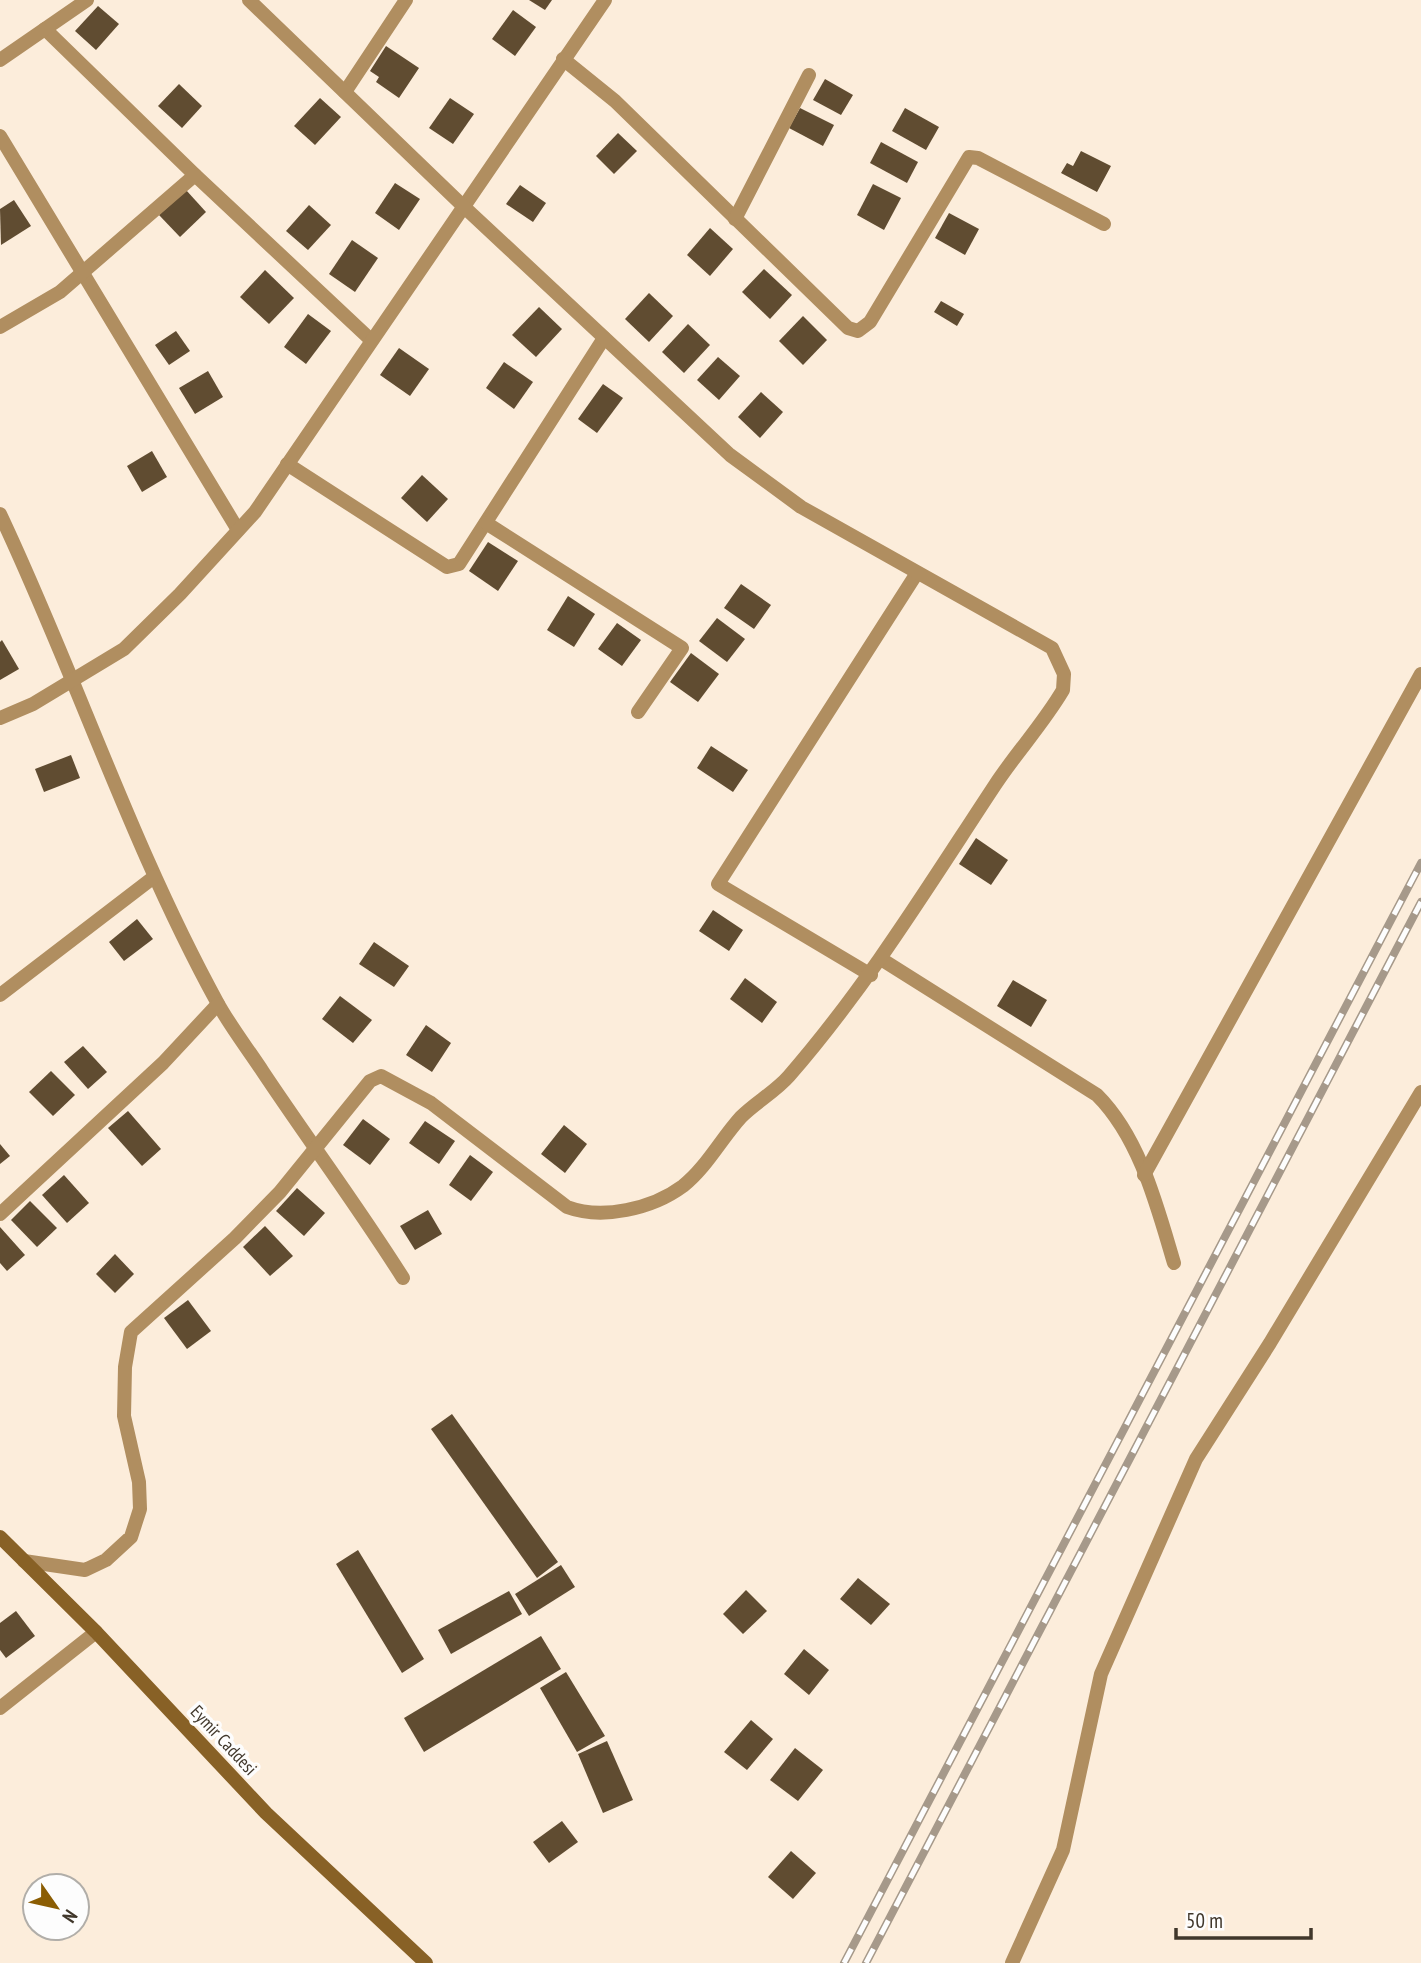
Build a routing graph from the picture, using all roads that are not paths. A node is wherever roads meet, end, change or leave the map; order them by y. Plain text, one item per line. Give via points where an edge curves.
1 (87, 0) edge
2 (249, 0) edge
3 (406, 0) edge
4 (605, 0) edge
5 (45, 29) junction
6 (563, 59) junction
7 (0, 60) edge
8 (809, 75) dead end
9 (345, 92) junction
10 (0, 136) edge
11 (195, 175) junction
12 (462, 205) junction
13 (736, 219) junction
14 (1104, 224) dead end
15 (82, 272) junction
16 (0, 327) edge
17 (604, 338) junction
18 (371, 340) junction
19 (287, 464) junction
20 (0, 514) edge
21 (486, 523) junction
22 (238, 530) junction
23 (917, 573) junction
24 (1421, 674) edge
25 (73, 681) junction
26 (638, 712) dead end
27 (0, 718) edge
28 (154, 877) junction
29 (881, 960) junction
30 (871, 975) junction
31 (0, 995) edge
32 (218, 1004) junction
33 (1421, 1092) edge
34 (314, 1150) junction
35 (1144, 1175) junction
36 (0, 1214) edge
37 (1174, 1263) dead end
38 (402, 1278) dead end
39 (0, 1537) edge
40 (24, 1561) junction
41 (96, 1632) junction
42 (0, 1708) edge
43 (426, 1963) edge
44 (1012, 1963) edge

1 - 5 street
2 - 9 street
3 - 9 street
4 - 6 street
5 - 7 street
5 - 11 street
6 - 12 street
6 - 13 street via 615,102
8 - 13 street
9 - 12 street
10 - 15 street
11 - 15 street
11 - 18 street
12 - 17 street
12 - 18 street
13 - 14 street via 848,328 859,331 877,311 969,157
15 - 16 street via 60,292
15 - 22 street
17 - 21 street
17 - 23 street via 758,477
18 - 19 street
19 - 21 street via 447,566 459,565
19 - 22 street
20 - 25 street
21 - 26 street via 682,648
22 - 25 street via 124,649
23 - 29 street via 1052,648 1064,674 1063,690
23 - 30 street via 718,884
24 - 35 street
25 - 27 street
25 - 28 street
28 - 31 street
28 - 32 street
29 - 30 street
29 - 35 street via 1097,1095 1115,1113
30 - 34 street via 788,1078 743,1115 682,1187 656,1201 596,1214 567,1207 431,1103 382,1076 370,1081
32 - 34 street
32 - 36 street via 163,1063
33 - 44 street via 1196,1459 1101,1674 1063,1850
34 - 38 street via 364,1216
34 - 40 street via 235,1238 131,1332 124,1416 140,1508 131,1537 106,1560 85,1570
35 - 37 street
39 - 40 main road, Eymir Caddesi
40 - 41 main road, Eymir Caddesi
41 - 42 street
41 - 43 main road, Eymir Caddesi via 266,1813

